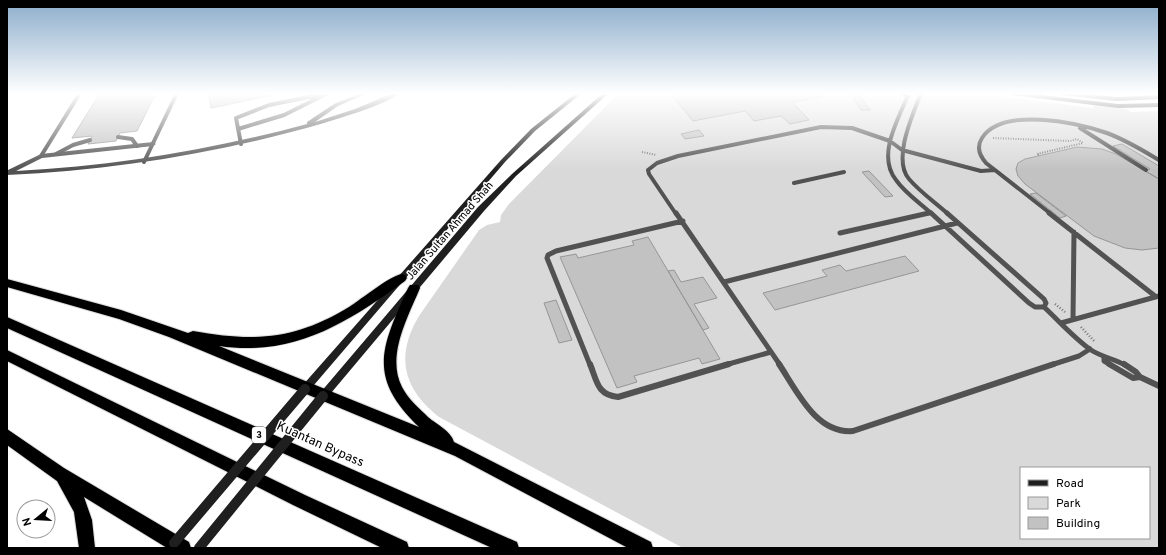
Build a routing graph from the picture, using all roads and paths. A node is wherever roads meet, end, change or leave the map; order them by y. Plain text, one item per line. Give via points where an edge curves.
1 (64, 119) edge
2 (165, 119) edge
3 (236, 119) edge
4 (271, 119) edge
5 (317, 119) edge
6 (330, 119) edge
7 (548, 119) edge
8 (577, 119) edge
9 (899, 119) edge
10 (913, 119) edge
11 (1076, 126) junction
12 (302, 128) junction
13 (238, 129) junction
14 (118, 137) dead end
15 (90, 140) dead end
16 (997, 140) dead end
17 (890, 141) junction
18 (153, 144) junction
19 (241, 144) junction
20 (137, 146) junction
21 (902, 150) junction
22 (642, 152) dead end
23 (56, 154) junction
24 (657, 155) dead end
25 (1039, 155) dead end
26 (41, 156) junction
27 (660, 158) dead end
28 (654, 160) dead end
29 (1159, 160) edge
30 (144, 162) junction
31 (995, 170) junction
32 (1146, 170) dead end
33 (7, 172) edge
34 (844, 172) dead end
35 (794, 183) dead end
36 (929, 213) junction
37 (683, 222) junction
38 (957, 223) junction
39 (945, 227) junction
40 (1074, 232) junction
41 (840, 233) dead end
42 (401, 278) junction
43 (724, 282) junction
44 (7, 283) edge
45 (414, 288) junction
46 (1157, 296) edge
47 (1044, 307) junction
48 (1073, 319) junction
49 (7, 322) edge
50 (1061, 323) junction
51 (174, 333) junction
52 (1090, 349) junction
53 (771, 352) junction
54 (1096, 352) junction
55 (7, 355) edge
56 (1159, 386) edge
57 (305, 389) junction
58 (323, 396) junction
59 (7, 436) edge
60 (460, 451) junction
61 (58, 473) junction
62 (176, 546) edge
63 (87, 548) edge
64 (200, 548) edge
65 (400, 548) edge
66 (511, 548) edge
67 (645, 548) edge

1 - 26 lane
2 - 18 lane
3 - 13 lane
4 - 13 lane
5 - 12 street
6 - 12 street
7 - 42 main road, Jalan Sultan Ahmad Shah via 519,144
8 - 45 main road, Jalan Sultan Ahmad Shah via 514,175 481,209
9 - 17 lane
10 - 21 lane
11 - 29 lane via 1123,139
11 - 31 lane via 1020,119 995,126 981,138 978,149 983,160
11 - 32 lane
12 - 19 street
13 - 19 lane
14 - 20 lane via 132,139
15 - 23 lane
16 - 25 path via 1077,140 1083,143 1037,154
17 - 21 lane
17 - 36 lane via 888,164 895,180
17 - 37 lane via 852,128 827,126 668,158 648,170
18 - 20 street
18 - 30 lane
19 - 30 street
20 - 23 street
21 - 31 lane via 981,171
21 - 38 lane via 908,178
22 - 24 path
23 - 26 street
26 - 33 street
27 - 28 path
30 - 33 street via 68,170
31 - 40 lane
34 - 35 lane
36 - 39 lane
36 - 41 lane
37 - 43 lane
37 - 53 lane via 548,254 547,258 600,390 609,396 618,397
38 - 39 lane
38 - 47 lane via 1044,299
39 - 43 lane
39 - 47 lane via 1029,303 1035,307
40 - 46 lane
40 - 48 lane
42 - 51 highway via 340,320 309,334 282,341 259,344 226,342
42 - 57 main road, Jalan Sultan Ahmad Shah
43 - 53 lane
44 - 51 highway via 121,315
45 - 58 main road, Jalan Sultan Ahmad Shah
45 - 60 highway via 391,343 389,365 392,384 404,404 427,426
46 - 48 lane
47 - 50 lane
48 - 50 lane
48 - 54 path via 1095,341
49 - 66 highway, Kuantan Bypass / 3
50 - 52 lane
51 - 57 highway
52 - 53 lane via 1079,356 848,432 832,428 816,417
52 - 54 lane
54 - 56 lane via 1104,357 1104,361 1110,366 1135,379 1140,378
55 - 65 highway
57 - 58 highway
57 - 62 main road, Jalan Sultan Ahmad Shah, bridge
58 - 60 highway
58 - 64 main road, Jalan Sultan Ahmad Shah, bridge
59 - 61 highway
60 - 67 highway
61 - 62 highway
61 - 63 highway via 74,492 84,517

